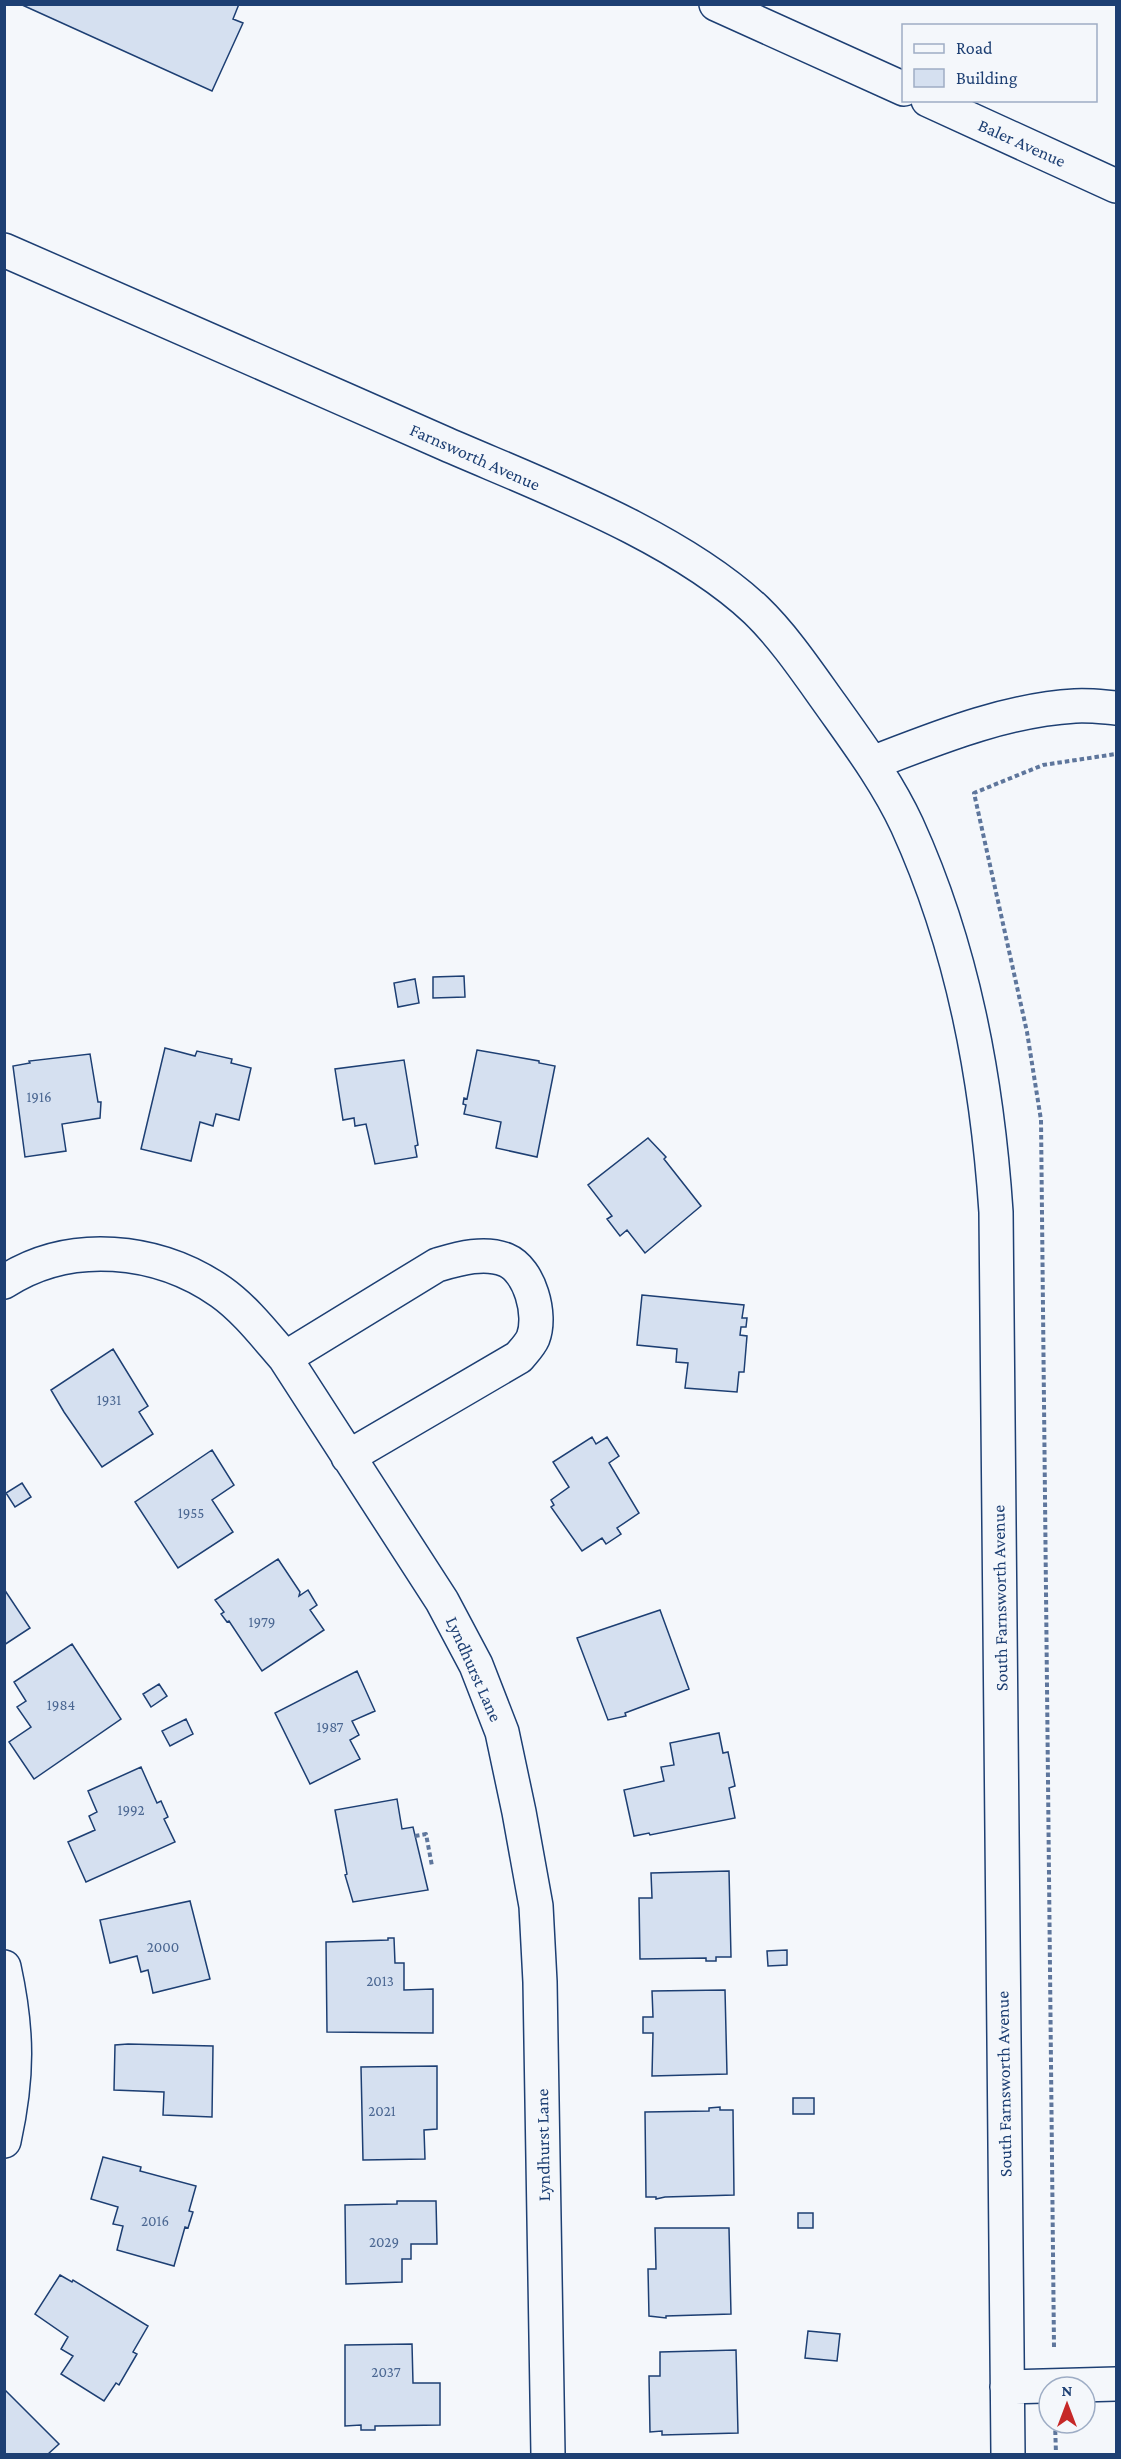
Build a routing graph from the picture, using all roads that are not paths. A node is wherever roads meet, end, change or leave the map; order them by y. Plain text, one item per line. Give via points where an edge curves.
1 (716, 4) edge
2 (902, 89) edge
3 (932, 102) edge
4 (1116, 186) edge
5 (4, 250) edge
6 (1116, 708) edge
7 (872, 763) junction
8 (4, 1282) edge
9 (285, 1358) junction
10 (348, 1457) junction
11 (4, 1967) edge
12 (4, 2141) edge
13 (1116, 2384) edge
14 (1007, 2387) junction
15 (548, 2454) edge
16 (1008, 2454) edge

1 - 2 street
3 - 4 street, Baler Avenue
5 - 7 street, Farnsworth Avenue via 592,508 666,547 716,577 758,612 810,675
6 - 7 street via 1075,706 1008,716
7 - 14 street, South Farnsworth Avenue via 906,824 943,916 982,1070 991,1138 996,1212
8 - 9 street, Lyndhurst Lane via 70,1255 115,1253 181,1268 222,1293
9 - 10 street, Lyndhurst Lane
9 - 10 street via 437,1265 487,1256 507,1260 524,1276 534,1296 535,1316 533,1338 519,1357
10 - 15 street, Lyndhurst Lane via 442,1601 476,1665 502,1732 519,1812 536,1906 540,1982
11 - 12 street via 17,2038 12,2104
13 - 14 street
14 - 16 street, South Farnsworth Avenue

